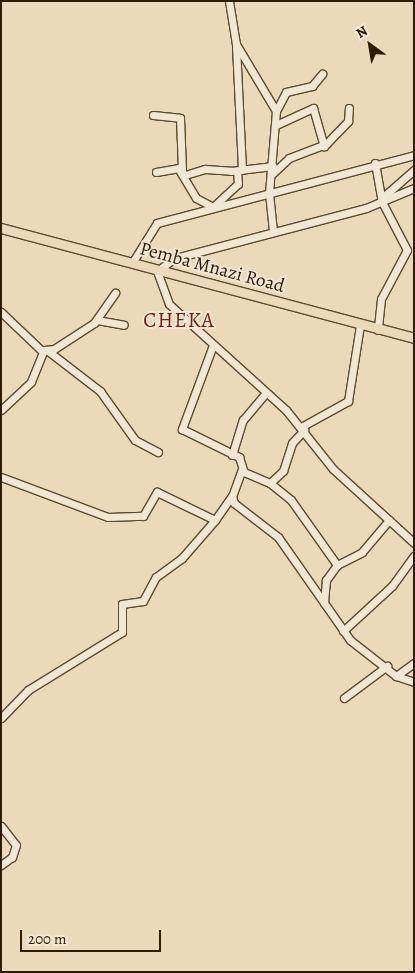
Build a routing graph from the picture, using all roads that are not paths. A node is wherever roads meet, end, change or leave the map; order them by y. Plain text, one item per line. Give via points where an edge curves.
1 (229, 1) edge
2 (236, 44) junction
3 (322, 74) dead end
4 (349, 108) dead end
5 (276, 112) junction
6 (153, 115) dead end
7 (276, 125) junction
8 (324, 146) junction
9 (414, 155) edge
10 (375, 163) junction
11 (272, 166) junction
12 (240, 170) junction
13 (414, 170) edge
14 (156, 172) dead end
15 (183, 173) junction
16 (272, 174) junction
17 (414, 188) edge
18 (269, 193) junction
19 (382, 200) junction
20 (213, 207) junction
21 (1, 228) edge
22 (273, 230) junction
23 (405, 244) junction
24 (414, 247) edge
25 (132, 263) junction
26 (157, 271) junction
27 (115, 293) dead end
28 (1, 312) edge
29 (97, 320) junction
30 (124, 325) dead end
31 (360, 325) junction
32 (378, 330) junction
33 (414, 338) edge
34 (213, 345) junction
35 (45, 350) junction
36 (265, 394) junction
37 (1, 410) edge
38 (303, 428) junction
39 (158, 452) dead end
40 (232, 455) junction
41 (242, 469) junction
42 (1, 477) edge
43 (270, 484) junction
44 (232, 496) junction
45 (215, 520) junction
46 (389, 520) junction
47 (414, 543) edge
48 (414, 556) edge
49 (337, 566) junction
50 (324, 603) junction
51 (342, 631) junction
52 (414, 663) edge
53 (387, 666) junction
54 (396, 676) junction
55 (414, 682) edge
56 (344, 698) dead end
57 (1, 718) edge
58 (1, 826) edge
59 (1, 865) edge

1 - 2 street
2 - 5 street
2 - 12 street
3 - 5 street via 312,86 286,92
4 - 8 street via 348,121
5 - 7 street
6 - 15 street via 180,118
7 - 8 street via 313,108
7 - 11 street
8 - 16 street via 289,158
9 - 10 street
10 - 18 street via 323,182
10 - 19 street
11 - 12 street
11 - 16 street
12 - 15 street via 205,169
12 - 20 street via 238,184
13 - 19 street
14 - 15 street via 170,167
15 - 20 street via 196,198
16 - 18 street
17 - 19 street
18 - 20 street
18 - 22 street
19 - 22 street
19 - 23 street
20 - 25 street via 154,226
21 - 25 main road, Pemba Mnazi Road
22 - 26 street via 175,258
23 - 24 street
23 - 32 street via 407,252 381,299
25 - 26 main road, Pemba Mnazi Road
26 - 31 main road, Pemba Mnazi Road
26 - 34 street via 169,304
27 - 29 street
28 - 35 street
29 - 30 street
29 - 35 street
31 - 32 main road, Pemba Mnazi Road
31 - 38 street via 348,401
32 - 33 main road, Pemba Mnazi Road
34 - 36 street
34 - 40 street via 181,426
35 - 37 street via 31,382
35 - 39 street via 100,391 135,440
36 - 38 street
36 - 40 street via 243,420
38 - 43 street via 292,443 283,471
38 - 46 street via 333,469
40 - 41 street via 240,457
41 - 43 street
41 - 44 street
42 - 45 street via 108,517 143,516 157,492
43 - 49 street via 291,500
44 - 45 street
44 - 50 street via 236,505 278,537
45 - 57 street via 182,558 156,577 143,600 122,604 122,632 28,690
46 - 47 street
46 - 49 street via 362,552
48 - 51 street via 392,586
49 - 50 street via 326,580
50 - 51 street
51 - 53 street
52 - 54 street
53 - 54 street
53 - 56 street
54 - 55 street
58 - 59 street via 16,845 12,857

